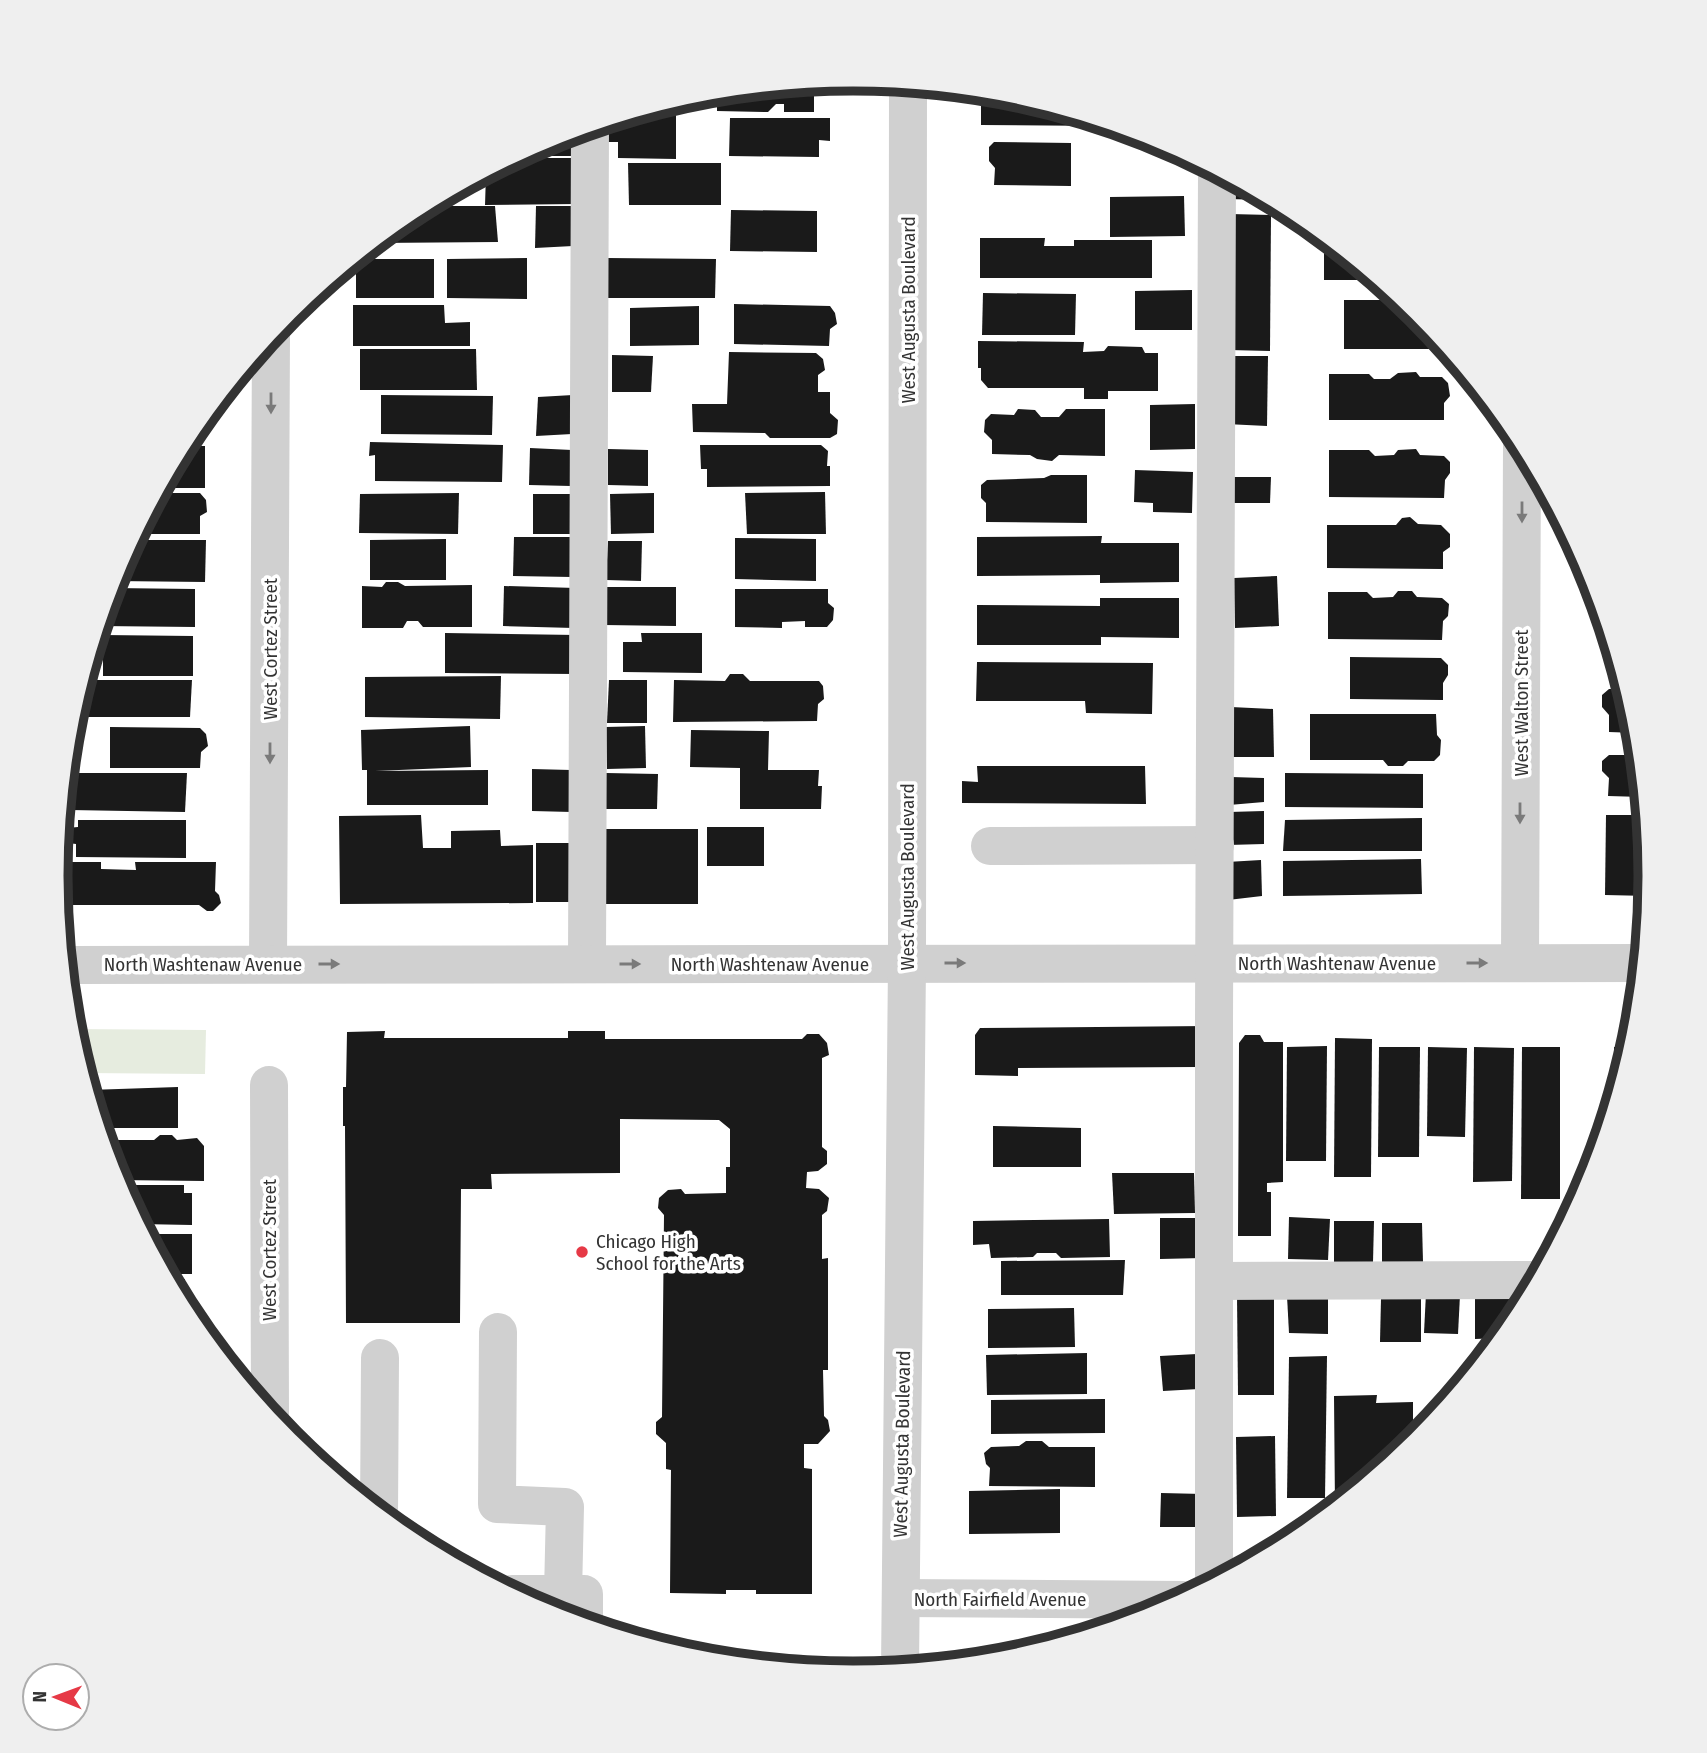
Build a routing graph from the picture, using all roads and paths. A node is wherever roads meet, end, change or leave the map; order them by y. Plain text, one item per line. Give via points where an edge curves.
1 (908, 93) edge
2 (590, 137) edge
3 (1217, 181) edge
4 (271, 350) edge
5 (1522, 465) edge
6 (1214, 845) junction
7 (990, 846) dead end
8 (1634, 962) edge
9 (908, 963) junction
10 (1214, 963) junction
11 (1520, 963) junction
12 (268, 964) junction
13 (587, 964) junction
14 (74, 965) edge
15 (269, 1085) dead end
16 (1527, 1280) edge
17 (1214, 1281) junction
18 (498, 1332) dead end
19 (380, 1358) dead end
20 (270, 1402) edge
21 (379, 1502) edge
22 (1214, 1574) edge
23 (901, 1598) junction
24 (1159, 1600) edge
25 (574, 1609) edge
26 (900, 1660) edge

1 - 9 street, West Augusta Boulevard
2 - 13 street
3 - 6 street
4 -> 12 street, West Cortez Street
5 -> 11 street, West Walton Street
6 - 7 street
6 - 10 street
8 - 11 street, North Washtenaw Avenue
9 -> 10 street, North Washtenaw Avenue
13 -> 9 street, North Washtenaw Avenue
9 - 23 street, West Augusta Boulevard
10 -> 11 street, North Washtenaw Avenue
10 - 17 street
12 -> 13 street, North Washtenaw Avenue
12 - 14 street, North Washtenaw Avenue
15 - 20 street, West Cortez Street
16 - 17 street
17 - 22 street
18 - 25 street via 497,1504 565,1507
19 - 21 street
23 - 24 street, North Fairfield Avenue
23 - 26 street, West Augusta Boulevard

